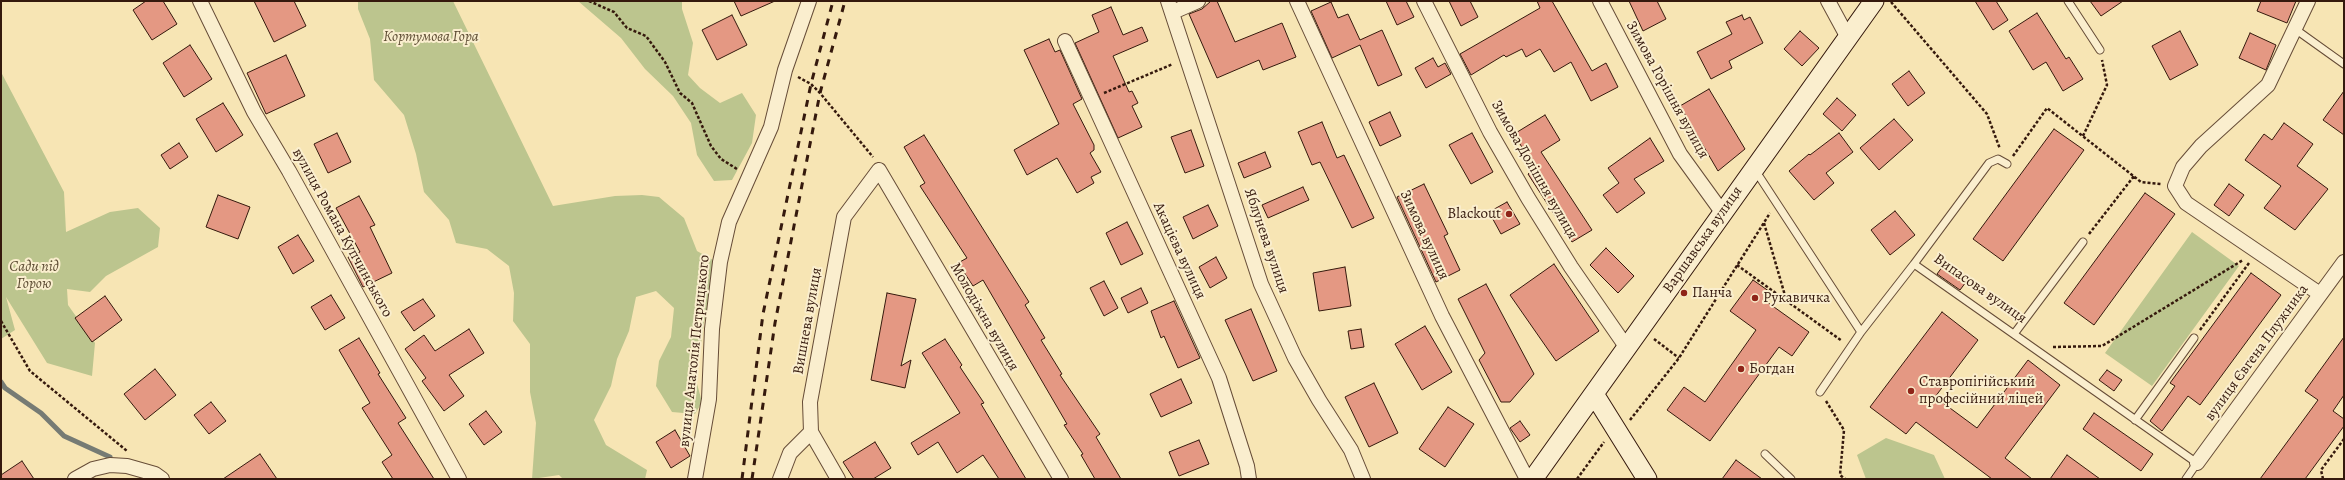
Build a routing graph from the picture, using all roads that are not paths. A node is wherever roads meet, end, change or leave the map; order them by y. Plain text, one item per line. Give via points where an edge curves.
1 (200, 1) edge
2 (809, 1) edge
3 (1198, 1) edge
4 (1297, 1) edge
5 (1424, 1) edge
6 (1600, 1) edge
7 (1828, 1) edge
8 (1874, 1) edge
9 (2068, 1) edge
10 (2308, 1) edge
11 (1171, 7) edge
12 (2295, 29) junction
13 (1847, 36) junction
14 (1065, 41) dead end
15 (2100, 50) road end
16 (2344, 64) edge
17 (2007, 164) road end
18 (1753, 168) junction
19 (878, 170) joint
20 (1722, 212) junction
21 (2083, 242) road end
22 (2344, 262) edge
23 (1914, 264) junction
24 (2320, 294) junction
25 (1861, 332) junction
26 (2014, 334) junction
27 (2194, 338) road end
28 (1627, 348) junction
29 (1820, 392) road end
30 (1594, 394) junction
31 (2135, 420) junction
32 (811, 432) junction
33 (1765, 454) dead end
34 (2198, 463) junction
35 (75, 479) edge
36 (162, 479) edge
37 (459, 479) edge
38 (695, 479) edge
39 (780, 479) edge
40 (838, 479) edge
41 (1061, 479) edge
42 (1249, 479) edge
43 (1364, 479) edge
44 (1527, 479) edge
45 (1533, 479) edge
46 (1647, 479) edge
47 (1792, 479) edge
48 (2186, 479) edge

1 - 37 street, вулиця Романа Купчинського via 254,112
2 - 38 street, вулиця Анатолія Петрицького via 785,70 771,127 729,222 720,262 712,329 709,398
3 - 11 street
4 - 44 street, Зимова вулиця via 1442,316
5 - 28 street, Зимова Долішня вулиця via 1487,125 1528,198 1571,267
6 - 20 street, Зимова Горішня вулиця via 1680,154
7 - 13 street
8 - 13 street, Варшавська вулиця
9 - 15 lane
10 - 12 street
11 - 43 street, Яблунева вулиця via 1261,284 1295,358 1352,450
12 - 16 lane
12 - 24 street via 2268,85 2201,146 2183,167 2175,186 2186,203
13 - 18 street, Варшавська вулиця
14 - 42 street, Акацієва вулиця via 1218,378
17 - 23 lane via 1998,159 1989,163
18 - 20 street, Варшавська вулиця
18 - 25 lane
19 - 32 street, Вишнева вулиця via 844,217 810,402
19 - 41 street, Молодіжна вулиця
20 - 28 street, Варшавська вулиця
21 - 26 lane
22 - 24 street, вулиця Євгена Плужника
23 - 25 lane, Випасова вулиця
23 - 26 lane, Випасова вулиця
24 - 34 street, вулиця Євгена Плужника
25 - 29 lane, Випасова вулиця
26 - 31 lane, Випасова вулиця
27 - 31 lane
28 - 30 street, Варшавська вулиця
30 - 45 street, Варшавська вулиця
30 - 46 street
31 - 34 lane, Випасова вулиця
32 - 39 street via 790,453
32 - 40 street
33 - 47 lane
34 - 48 lane
35 - 36 street via 93,469 110,465 127,466

